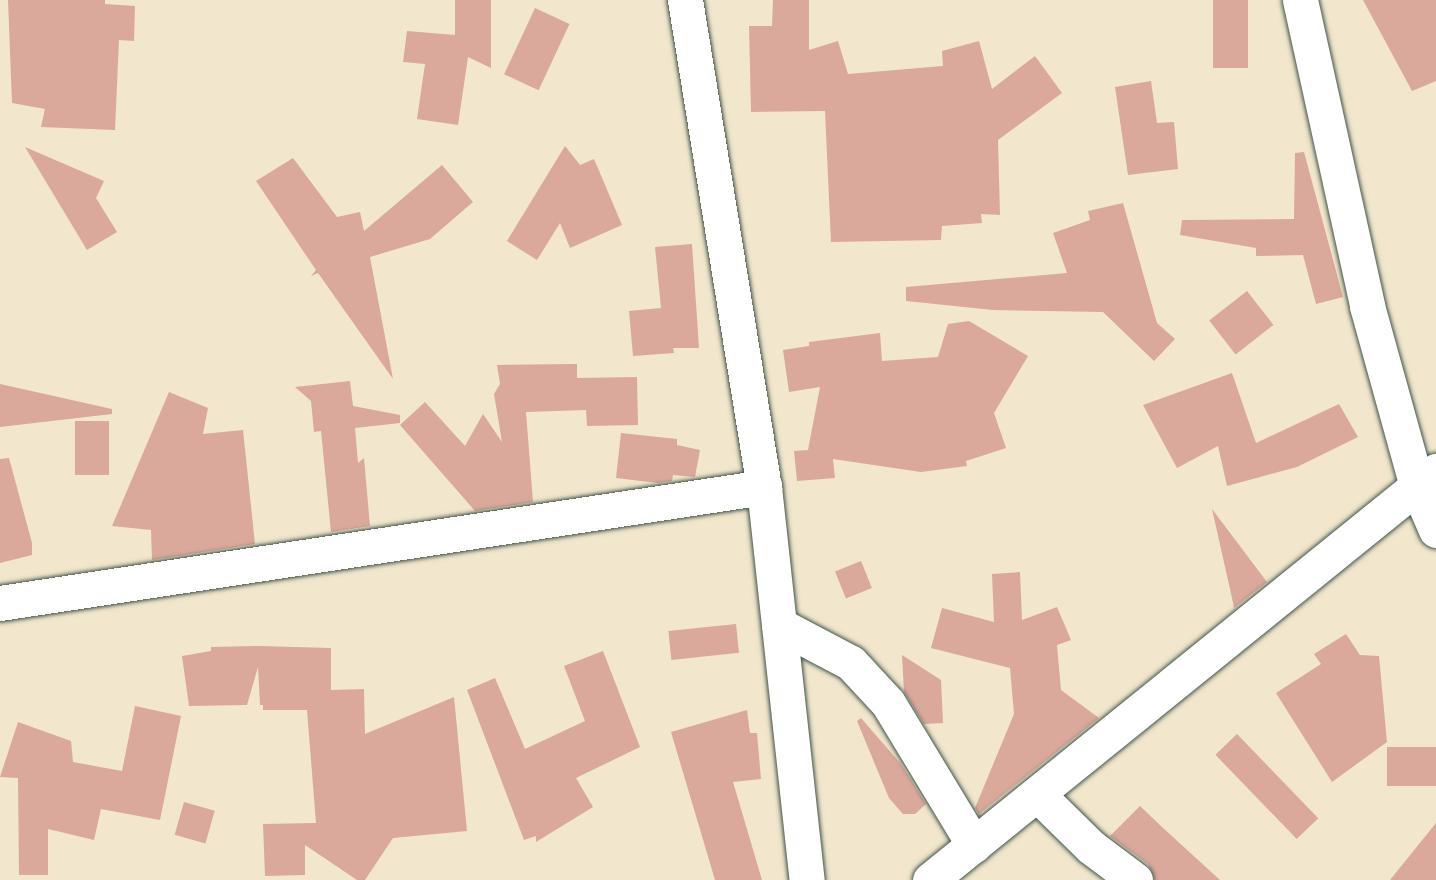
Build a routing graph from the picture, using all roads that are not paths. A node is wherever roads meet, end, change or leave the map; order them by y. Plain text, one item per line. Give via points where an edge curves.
1 (685, 0) edge
2 (1300, 0) edge
3 (1427, 479) edge
4 (764, 487) junction
5 (1436, 530) edge
6 (0, 603) edge
7 (779, 625) junction
8 (1037, 793) junction
9 (974, 845) junction
10 (807, 880) edge
11 (930, 880) edge
12 (1135, 880) edge

1 - 4 street
2 - 3 street via 1367,306
3 - 5 street
3 - 8 street
4 - 6 street
4 - 7 street
7 - 9 street via 851,663 888,703
7 - 10 street
8 - 9 street
8 - 12 street via 1091,847
9 - 11 street

